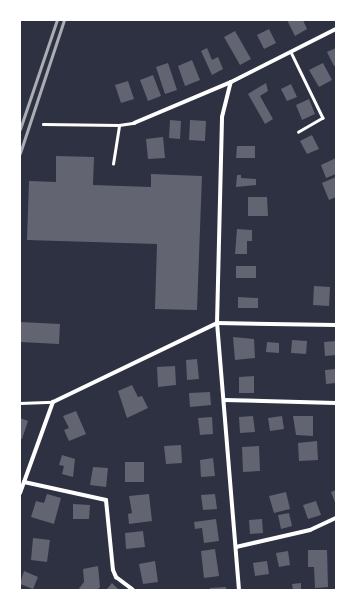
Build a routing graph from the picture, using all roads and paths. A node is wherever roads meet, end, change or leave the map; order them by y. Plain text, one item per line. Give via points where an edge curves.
1 (336, 29) edge
2 (291, 52) junction
3 (231, 82) junction
4 (134, 123) joint
5 (43, 124) dead end
6 (119, 125) junction
7 (299, 132) dead end
8 (113, 164) dead end
9 (217, 323) junction
10 (336, 325) edge
11 (224, 400) junction
12 (53, 402) junction
13 (20, 403) edge
14 (336, 403) edge
15 (24, 482) junction
16 (20, 494) edge
17 (336, 518) edge
18 (236, 546) junction
19 (133, 590) edge
20 (239, 590) edge

1 - 2 street
2 - 3 street
2 - 7 lane via 323,118
3 - 4 street
3 - 9 street via 222,132
4 - 6 lane
5 - 6 lane
6 - 8 lane
9 - 10 street
9 - 11 street
9 - 12 street
11 - 14 street
11 - 18 street
12 - 13 lane
12 - 15 street
15 - 16 street
15 - 19 street via 106,500 113,570 116,577
17 - 18 street via 310,530
18 - 20 street

